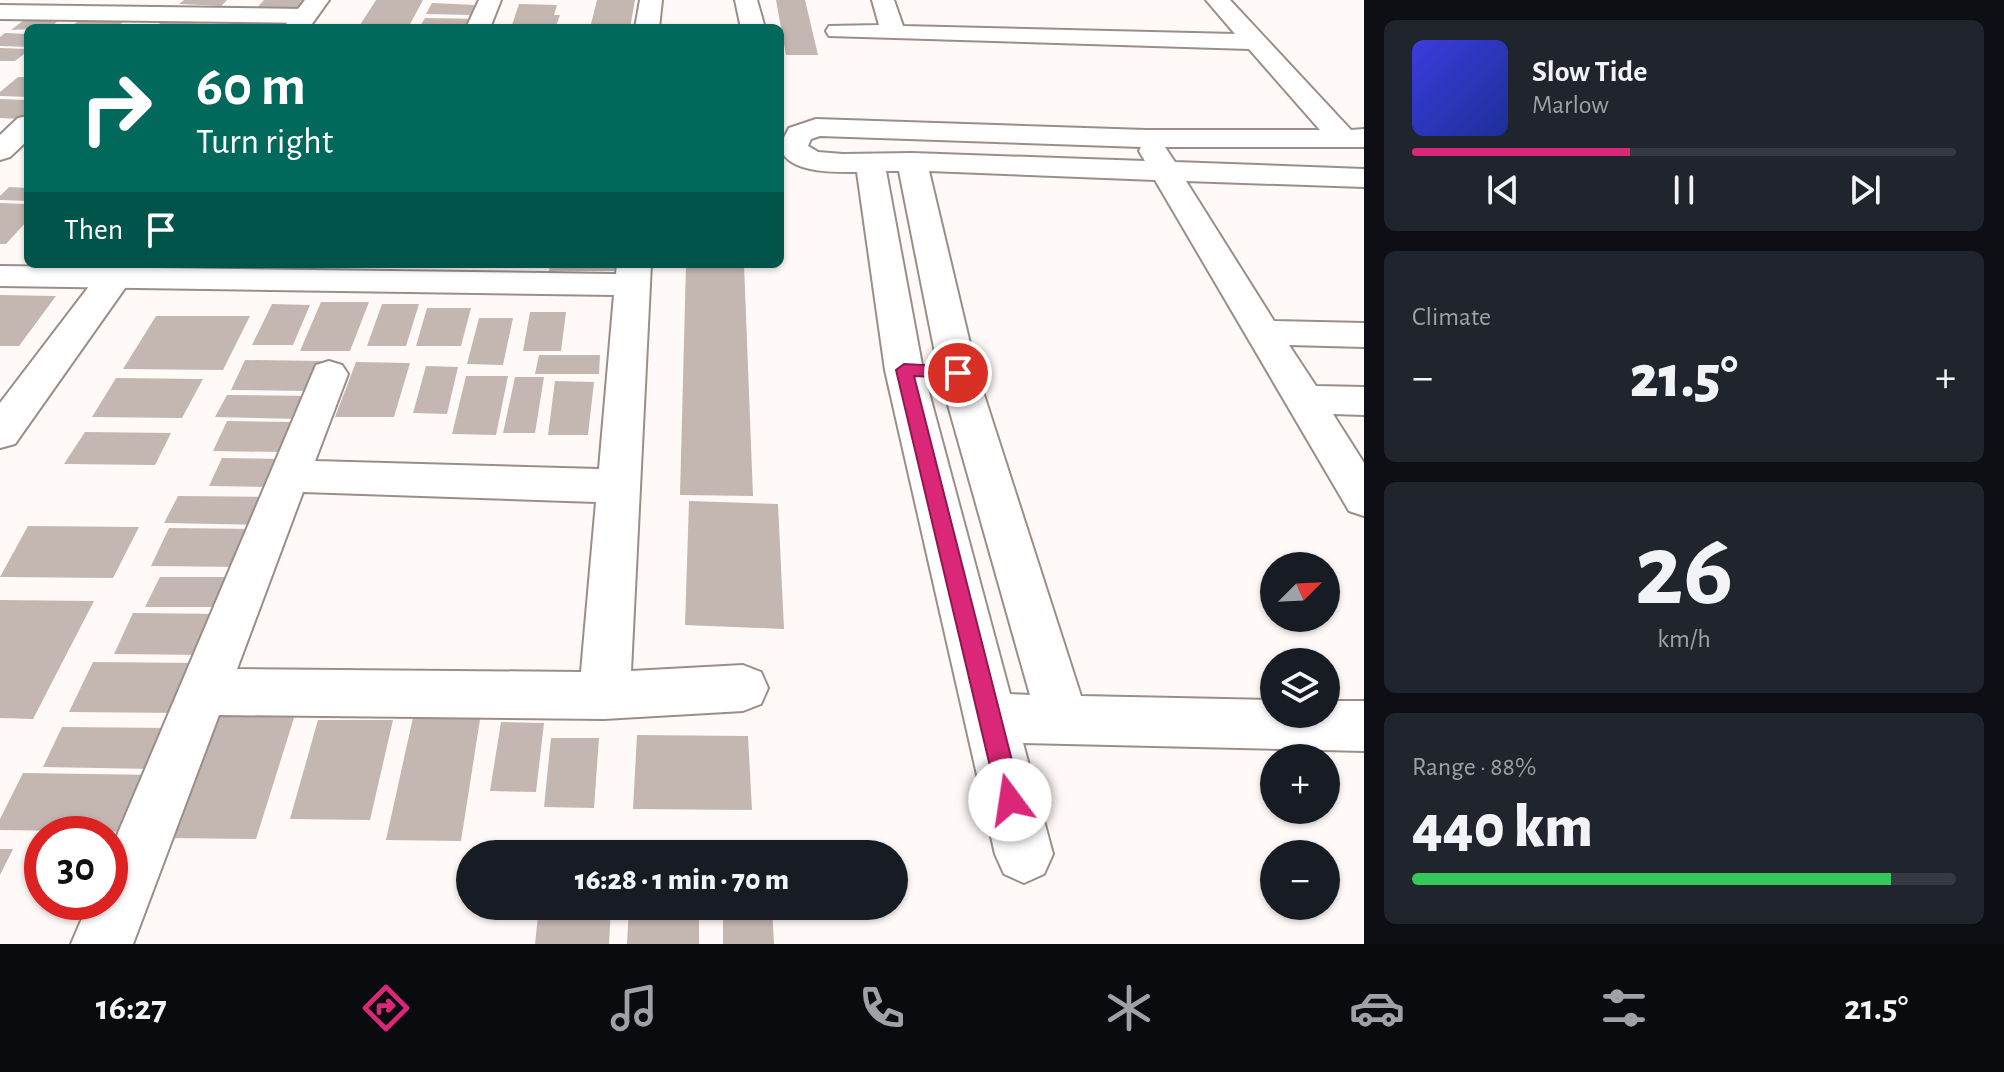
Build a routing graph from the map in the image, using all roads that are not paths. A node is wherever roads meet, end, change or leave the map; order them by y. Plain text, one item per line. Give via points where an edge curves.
1 (490, 0) edge
2 (651, 0) edge
3 (746, 0) edge
4 (883, 0) edge
5 (1217, 0) edge
6 (0, 12) edge
7 (1054, 12) dead end
8 (139, 14) edge
9 (306, 15) edge
10 (480, 24) edge
11 (648, 24) edge
12 (752, 24) edge
13 (838, 31) dead end
14 (893, 33) junction
15 (1067, 36) junction
16 (1253, 42) junction
17 (24, 128) edge
18 (1354, 138) edge
19 (1146, 139) junction
20 (0, 151) edge
21 (870, 162) junction
22 (912, 162) junction
23 (1164, 171) junction
24 (1364, 178) edge
25 (118, 272) edge
26 (634, 274) edge
27 (0, 276) edge
28 (1261, 332) junction
29 (1364, 335) edge
30 (904, 370) junction
31 (958, 373) junction
32 (329, 374) dead end
33 (1303, 400) junction
34 (1364, 401) edge
35 (0, 433) edge
36 (291, 476) junction
37 (618, 486) junction
38 (1364, 499) edge
39 (743, 688) dead end
40 (203, 692) junction
41 (604, 696) junction
42 (990, 718) junction
43 (1063, 720) junction
44 (1364, 726) edge
45 (1024, 854) dead end
46 (102, 944) edge

1 - 10 street
2 - 11 street
3 - 12 street
4 - 14 street
5 - 16 street
6 - 8 street
7 - 15 street
8 - 9 street
13 - 14 street
14 - 15 street
15 - 16 street
16 - 18 street
17 - 20 street
18 - 19 street
19 - 21 street via 816,127 799,134 793,148 810,160
19 - 23 street
21 - 22 street
21 - 30 street
22 - 23 street
22 - 31 street
23 - 24 street
23 - 28 street
25 - 26 street
25 - 27 street
25 - 35 street
26 - 37 street
28 - 29 street
28 - 33 street
30 - 31 street
30 - 42 street
31 - 43 street
32 - 36 street
33 - 34 street
33 - 38 street
36 - 37 street
36 - 40 street
37 - 41 street
39 - 41 street
40 - 41 street
40 - 46 street
42 - 43 street
42 - 45 street
43 - 44 street

